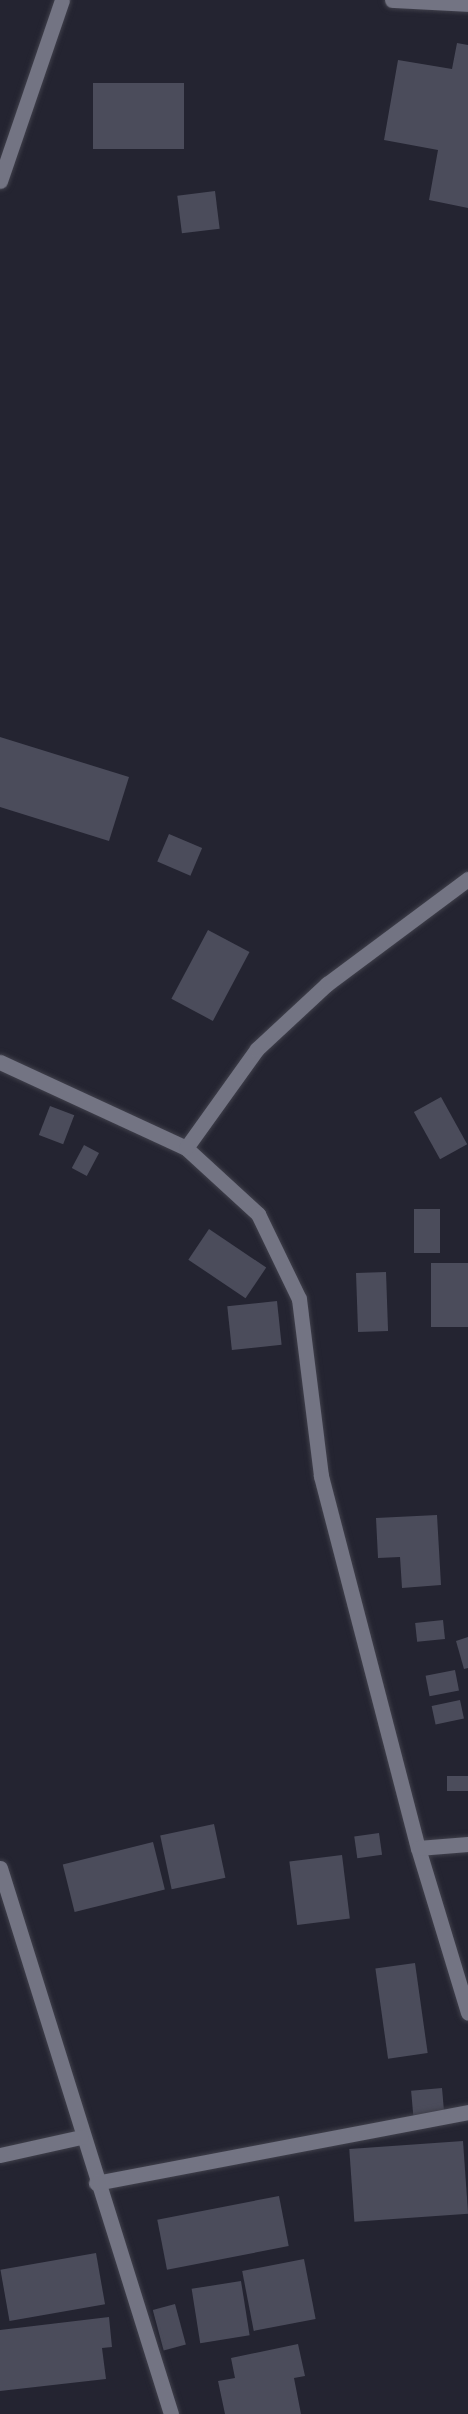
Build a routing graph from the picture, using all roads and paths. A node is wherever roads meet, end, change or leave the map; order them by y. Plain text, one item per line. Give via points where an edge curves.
1 (62, 0) edge
2 (392, 0) edge
3 (412, 1) edge
4 (468, 4) edge
5 (0, 181) edge
6 (468, 879) edge
7 (0, 1062) edge
8 (186, 1148) junction
9 (468, 1845) edge
10 (418, 1848) junction
11 (0, 1868) edge
12 (468, 2013) edge
13 (468, 2112) edge
14 (81, 2137) junction
15 (0, 2155) edge
16 (96, 2183) junction
17 (171, 2414) edge

1 - 5 street
2 - 3 street
3 - 4 street
6 - 8 street via 327,984 257,1049
7 - 8 street
8 - 10 street via 258,1214 299,1299 321,1476
9 - 10 street
10 - 12 street
11 - 14 street
13 - 16 street
14 - 15 street
14 - 16 street
16 - 17 street

